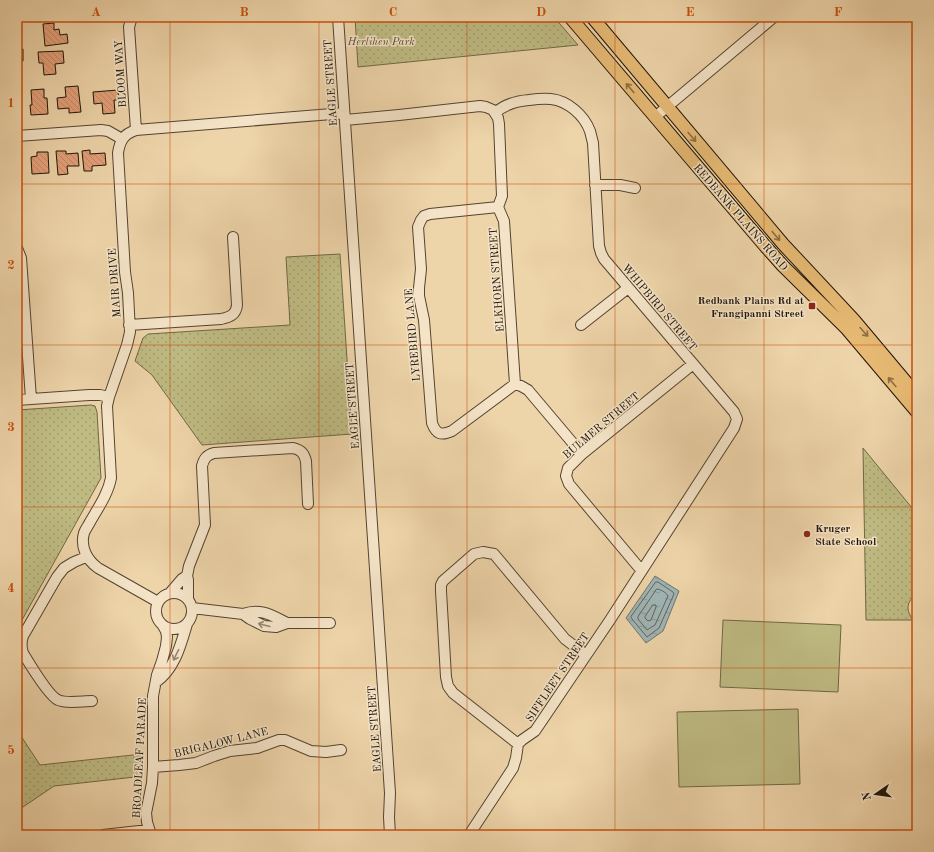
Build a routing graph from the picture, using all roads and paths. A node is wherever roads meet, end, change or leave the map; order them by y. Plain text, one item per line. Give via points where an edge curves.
1 (132, 17) edge
2 (338, 17) edge
3 (570, 17) edge
4 (592, 17) edge
5 (774, 17) edge
6 (667, 108) junction
7 (495, 113) junction
8 (344, 116) junction
9 (655, 117) junction
10 (136, 130) junction
11 (17, 136) edge
12 (122, 139) junction
13 (595, 185) junction
14 (635, 188) dead end
15 (498, 207) junction
16 (233, 237) dead end
17 (17, 248) edge
18 (628, 288) junction
19 (130, 325) junction
20 (581, 325) dead end
21 (693, 364) junction
22 (515, 384) junction
23 (917, 395) edge
24 (109, 397) junction
25 (30, 399) junction
26 (17, 400) edge
27 (917, 412) edge
28 (582, 454) junction
29 (308, 504) dead end
30 (86, 556) junction
31 (641, 570) junction
32 (187, 576) junction
33 (170, 593) junction
34 (158, 602) junction
35 (190, 604) junction
36 (330, 623) dead end
37 (187, 624) junction
38 (163, 626) junction
39 (586, 654) junction
40 (156, 682) junction
41 (92, 701) dead end
42 (518, 744) junction
43 (341, 750) dead end
44 (153, 767) junction
45 (390, 793) junction
46 (150, 832) edge
47 (103, 835) edge
48 (390, 835) edge
49 (396, 835) edge
50 (469, 835) edge

1 - 10 street, BLOOM WAY via 129,27
2 - 8 street, EAGLE STREET
9 -> 3 main road, REDBANK PLAINS ROAD
4 - 6 main road, REDBANK PLAINS ROAD
5 - 6 street
6 - 9 street
6 -> 23 main road, REDBANK PLAINS ROAD
7 - 8 street via 486,107 473,107 399,115
7 - 13 street, WHIPBIRD STREET via 516,101 552,99 569,105 586,122 590,132
7 - 15 street, ELKHORN STREET via 499,124 502,196
8 - 10 street
8 - 45 street, EAGLE STREET
27 -> 9 main road, REDBANK PLAINS ROAD via 846,328 766,247
10 - 12 street
11 - 12 street via 101,130
12 - 19 street, MAIR DRIVE via 118,153
13 - 14 street
13 - 18 street, WHIPBIRD STREET via 601,253
15 - 22 street, ELKHORN STREET via 504,221
15 - 22 street, LYREBIRD LANE via 430,214 420,220 418,227 421,269 418,288 424,320 434,430 446,434 452,431
16 - 19 street via 237,305 230,317
17 - 25 street via 21,258
18 - 20 street
18 - 21 street, WHIPBIRD STREET
19 - 24 street, MAIR DRIVE via 129,338
21 - 28 street, BULMER STREET
21 - 31 street, WHIPBIRD STREET via 734,412 737,419 734,428
22 - 28 street via 528,390
24 - 25 street via 89,394
24 - 30 street, MAIR DRIVE via 107,406 110,485 84,533
25 - 26 street
28 - 31 street, BULMER STREET via 568,468 566,476 569,484
29 - 32 street via 306,461 298,449 214,453 206,457 202,466 205,525 190,560
30 - 34 street via 98,568
30 - 41 street via 64,568 57,577 23,636 21,647 22,653 58,701
31 - 39 street, SIFFLEET STREET
32 - 33 street
32 - 35 street
33 - 34 street
33 - 35 street via 183,595
34 - 38 street via 156,614
35 - 36 street via 243,614 264,626
35 - 37 street via 191,616
37 - 38 street via 175,629
37 -> 40 street via 171,666
38 - 40 street, BROADLEAF PARADE via 167,637 166,646
39 - 42 street, SIFFLEET STREET via 535,731
39 - 42 street via 565,639 494,554 474,554 443,581 441,591 448,686 453,694
40 - 44 street, BROADLEAF PARADE via 153,710
42 - 50 street via 513,768
43 - 44 street, BRIGALOW LANE via 311,751 279,740 257,748 230,751 196,763
44 - 46 street, BROADLEAF PARADE via 146,813
45 - 48 street, EAGLE STREET
45 - 49 street, EAGLE STREET
46 - 47 street

